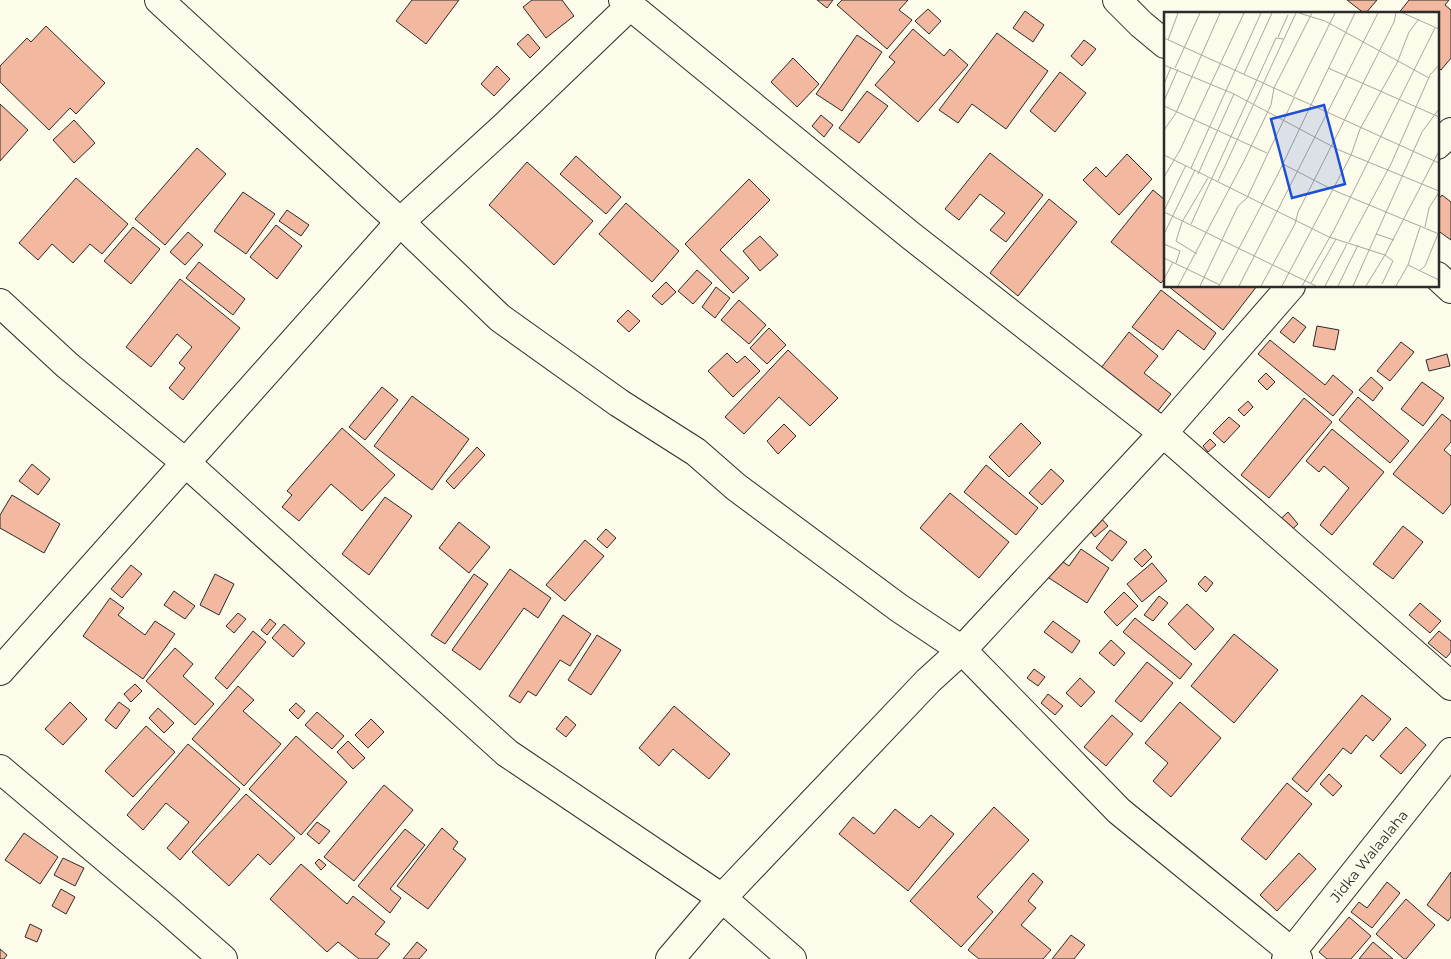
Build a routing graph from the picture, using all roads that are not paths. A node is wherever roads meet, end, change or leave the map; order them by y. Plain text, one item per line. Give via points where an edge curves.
1 (160, 0) edge
2 (1116, 0) edge
3 (627, 3) edge
4 (1164, 43) edge
5 (1451, 132) edge
6 (1438, 144) edge
7 (400, 222) junction
8 (1438, 277) edge
9 (1289, 288) edge
10 (1451, 289) edge
11 (0, 303) edge
12 (1163, 433) junction
13 (186, 462) junction
14 (962, 650) junction
15 (0, 671) edge
16 (1451, 686) edge
17 (1451, 752) edge
18 (0, 769) edge
19 (722, 898) junction
20 (1292, 957) edge
21 (223, 959) edge
22 (670, 959) edge
23 (792, 959) edge

1 - 7 street
2 - 4 street
3 - 7 street via 507,124
3 - 12 street via 910,235
5 - 6 street
7 - 13 street
7 - 14 street via 500,318 696,452 736,487 891,603
8 - 10 street
9 - 12 street
11 - 13 street via 67,366
12 - 14 street
12 - 16 street
13 - 15 street
13 - 19 street via 506,753
14 - 19 street via 928,681
14 - 20 street via 1119,811
17 - 20 street, Jidka Walaalaha
18 - 21 street
19 - 22 street
19 - 23 street

